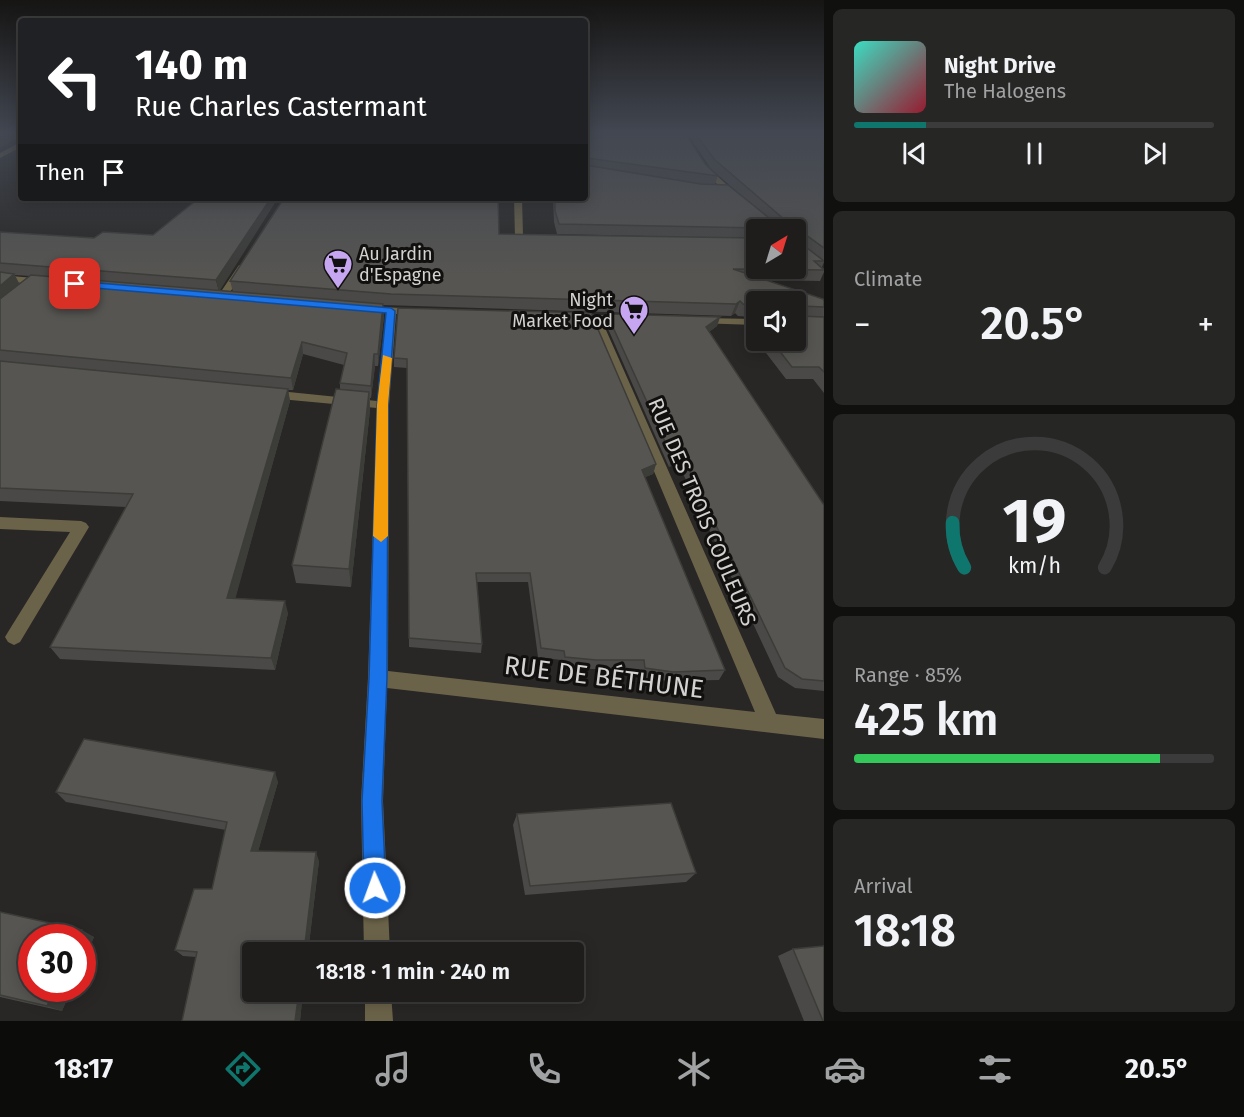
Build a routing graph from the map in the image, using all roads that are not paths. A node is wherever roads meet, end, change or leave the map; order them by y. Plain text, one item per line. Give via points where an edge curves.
1 (717, 181) edge
2 (715, 190) edge
3 (726, 190) junction
4 (518, 201) edge
5 (743, 203) edge
6 (547, 238) edge
7 (246, 259) edge
8 (0, 278) edge
9 (55, 282) edge
10 (212, 295) edge
11 (223, 296) junction
12 (235, 297) edge
13 (349, 307) edge
14 (391, 311) junction
15 (429, 313) edge
16 (565, 317) edge
17 (594, 318) junction
18 (634, 319) edge
19 (688, 321) edge
20 (746, 322) edge
21 (262, 393) edge
22 (383, 405) junction
23 (0, 523) edge
24 (14, 637) dead end
25 (378, 678) junction
26 (770, 723) junction
27 (824, 729) edge
28 (377, 942) edge
29 (378, 1002) edge
30 (379, 1021) edge

1 - 3 street
2 - 3 street
3 - 5 street
4 - 6 street via 519,238
7 - 11 street
8 - 9 street via 28,284
10 - 11 street
11 - 12 street
13 - 14 street
14 - 15 street
14 - 22 street
16 - 17 street
17 - 18 street
17 - 26 street, RUE DES TROIS COULEURS
19 - 20 street
21 - 22 street
22 - 25 street
23 - 24 street via 81,526
25 - 26 street, RUE DE BÉTHUNE
25 - 28 street via 372,801
26 - 27 street, RUE DE BÉTHUNE
29 - 30 street

